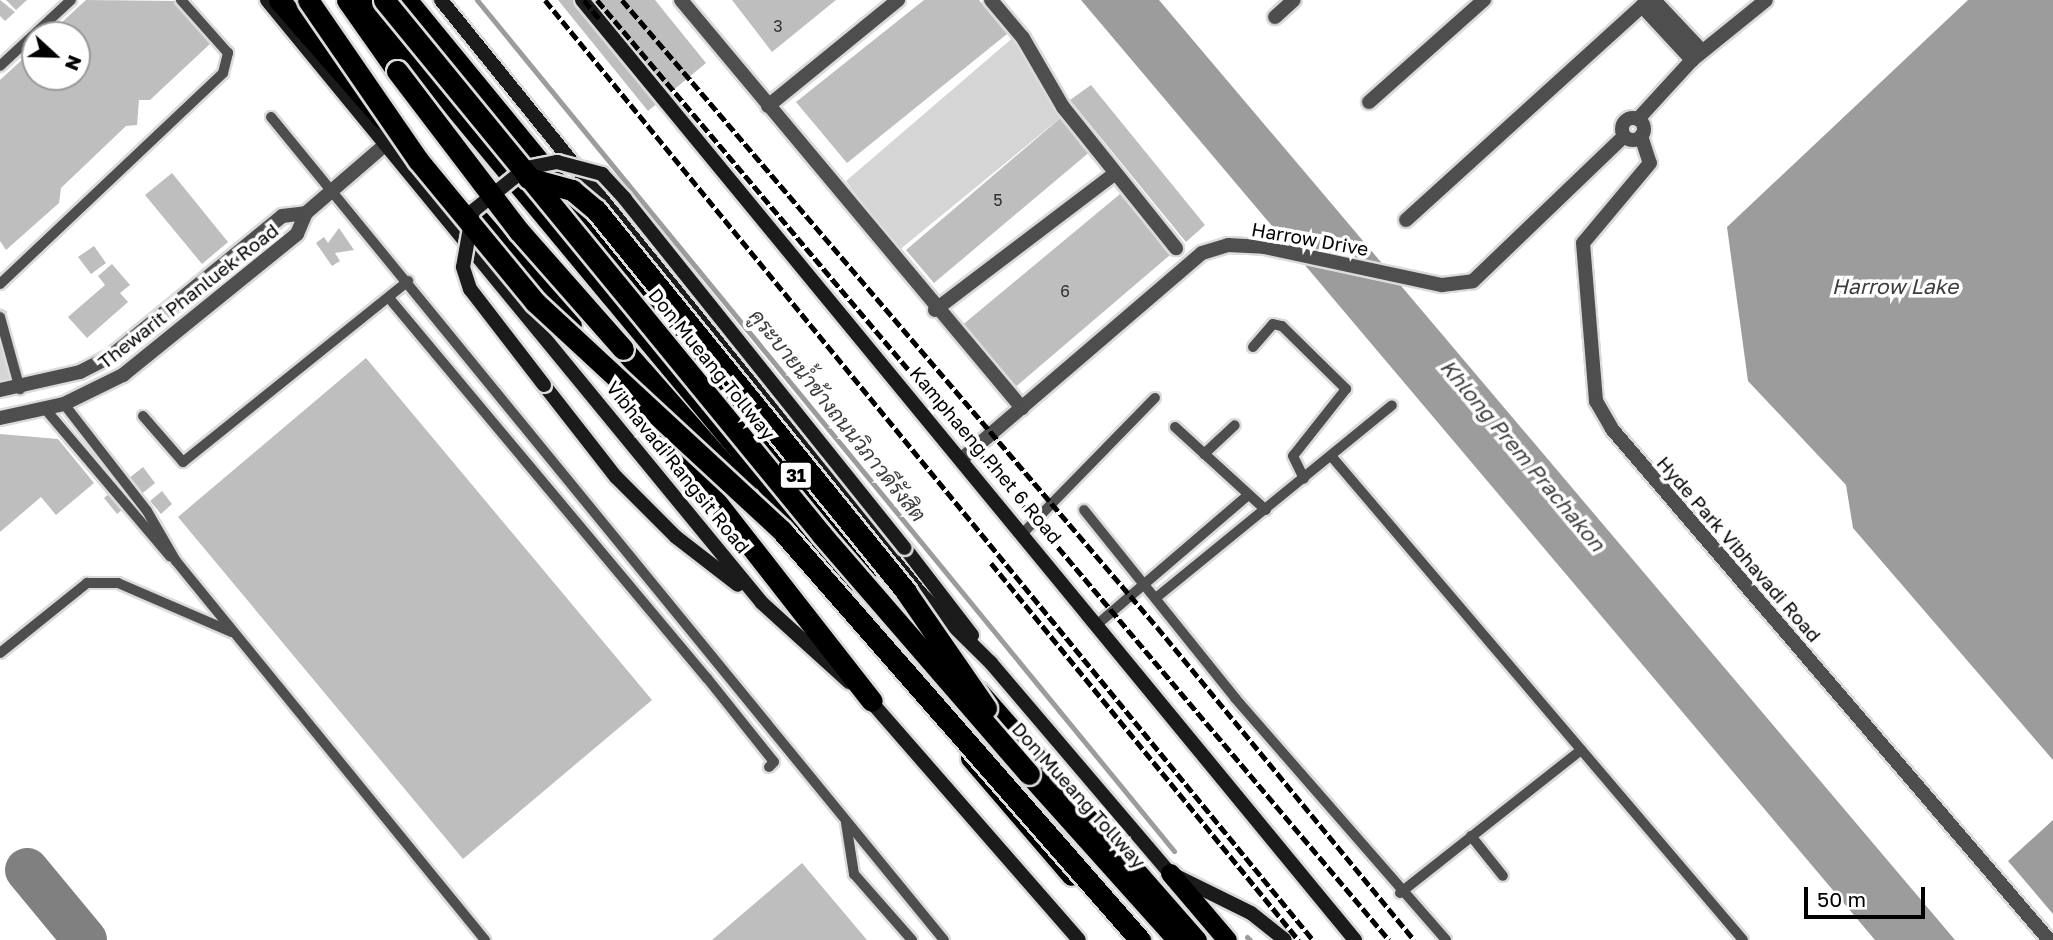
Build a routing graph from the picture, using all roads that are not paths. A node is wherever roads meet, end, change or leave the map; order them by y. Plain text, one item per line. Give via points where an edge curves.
1 (71, 0) edge
2 (181, 0) edge
3 (267, 0) edge
4 (279, 0) edge
5 (308, 0) edge
6 (347, 0) edge
7 (364, 0) edge
8 (384, 0) edge
9 (408, 0) edge
10 (441, 0) edge
11 (582, 0) edge
12 (681, 0) edge
13 (898, 0) edge
14 (991, 0) edge
15 (1294, 0) edge
16 (1484, 0) edge
17 (1766, 0) edge
18 (1648, 2) edge
19 (1275, 17) dead end
20 (1697, 55) junction
21 (0, 66) edge
22 (1368, 102) dead end
23 (768, 106) junction
24 (271, 117) dead end
25 (1638, 119) junction
26 (1625, 136) junction
27 (1641, 136) junction
28 (386, 144) junction
29 (1114, 174) junction
30 (512, 178) junction
31 (332, 190) junction
32 (306, 213) junction
33 (1406, 220) dead end
34 (1176, 248) dead end
35 (408, 281) junction
36 (0, 284) edge
37 (389, 298) junction
38 (935, 310) junction
39 (0, 317) edge
40 (1253, 347) dead end
41 (0, 390) edge
42 (20, 390) junction
43 (1155, 398) dead end
44 (64, 404) junction
45 (1392, 405) dead end
46 (1021, 408) junction
47 (46, 410) junction
48 (23, 416) junction
49 (143, 416) dead end
50 (0, 418) edge
51 (1235, 425) dead end
52 (1175, 426) dead end
53 (1204, 454) junction
54 (964, 457) junction
55 (1332, 457) junction
56 (1304, 479) junction
57 (1248, 495) junction
58 (1084, 510) dead end
59 (1266, 510) junction
60 (782, 531) junction
61 (1025, 531) junction
62 (176, 561) junction
63 (1144, 580) junction
64 (1157, 597) junction
65 (762, 603) junction
66 (1100, 622) junction
67 (235, 634) junction
68 (0, 653) edge
69 (991, 663) junction
70 (722, 666) junction
71 (707, 678) junction
72 (872, 701) junction
73 (1581, 750) junction
74 (769, 767) dead end
75 (1029, 774) junction
76 (846, 823) junction
77 (1471, 836) junction
78 (1170, 873) junction
79 (1503, 876) dead end
80 (1400, 893) junction
81 (485, 940) edge
82 (912, 940) edge
83 (944, 940) edge
84 (1079, 940) edge
85 (1127, 940) edge
86 (1140, 940) edge
87 (1178, 940) edge
88 (1197, 940) edge
89 (1227, 940) edge
90 (1285, 940) edge
91 (1355, 940) edge
92 (1446, 940) edge
93 (1743, 940) edge
94 (2049, 940) edge

1 - 21 lane
2 - 36 lane via 228,53 223,73
3 - 28 main road, Vibhavadi Rangsit Road
4 - 72 highway via 320,54 495,236 682,456
5 - 60 highway, bridge via 418,160 535,302
6 - 60 highway, 31, bridge via 519,231
7 - 85 highway, 31 via 758,474 989,785
8 - 75 highway, Don Mueang Tollway / 31, bridge via 822,535
9 - 88 highway, 31 via 924,628
10 - 69 main road, 31 via 922,595
11 - 54 main road, Kamphaeng Phet 6 Road
12 - 23 street
13 - 23 street
14 - 29 street
15 - 19 street
16 - 22 street
17 - 20 street, Harrow Drive
18 - 20 street
18 - 33 street
20 - 25 street, Harrow Drive
23 - 38 street
24 - 31 lane
25 - 26 street, Harrow Drive via 1625,122
25 - 27 street
26 - 27 street
26 - 46 street, Harrow Drive via 1473,281 1442,285 1264,247 1211,250
27 - 94 street, Hyde Park Vibhavadi Road via 1650,163 1583,243 1596,401 1612,429
28 - 31 street, Thewarit Phanluek Road
28 - 65 main road, Vibhavadi Rangsit Road
29 - 34 street
29 - 38 street
30 - 65 main road, bridge via 473,211 463,267 470,289 616,477 676,537
30 - 69 main road, bridge via 557,162 602,174 905,548
30 - 75 highway, bridge via 572,190 596,210 906,592
31 - 32 street, Thewarit Phanluek Road
31 - 35 lane
32 - 42 street, Thewarit Phanluek Road via 282,216 110,357
32 - 44 street, Thewarit Phanluek Road via 297,234 123,375
35 - 37 lane
35 - 70 lane
37 - 49 lane via 183,462
37 - 71 lane
38 - 46 street
39 - 42 lane
40 - 56 lane via 1273,324 1282,326 1346,389 1293,456
41 - 42 street, Thewarit Phanluek Road
42 - 48 street
43 - 61 lane
44 - 47 street, Thewarit Phanluek Road
44 - 62 lane via 147,511
45 - 55 lane
46 - 54 street, Harrow Drive
47 - 48 street, Thewarit Phanluek Road
47 - 62 lane via 130,515
48 - 50 street, Thewarit Phanluek Road
51 - 53 lane
52 - 53 lane
53 - 57 lane
54 - 61 main road, Kamphaeng Phet 6 Road
55 - 56 lane
55 - 73 lane
56 - 59 lane
57 - 59 lane
57 - 63 lane
58 - 63 lane
59 - 64 lane
60 - 86 highway, 31, bridge
61 - 66 main road, Kamphaeng Phet 6 Road
62 - 67 lane
63 - 64 lane
63 - 66 lane
64 - 80 lane
65 - 72 main road, Vibhavadi Rangsit Road
66 - 91 main road, Kamphaeng Phet 6 Road
67 - 68 lane via 118,583 87,583
67 - 81 lane
69 - 78 main road, 31
70 - 71 lane
70 - 76 lane
71 - 74 lane via 774,762
72 - 84 main road, Vibhavadi Rangsit Road
73 - 77 lane
73 - 93 lane
75 - 87 highway, Don Mueang Tollway / 31
76 - 82 lane via 854,874
76 - 83 lane
77 - 79 lane
77 - 80 lane
78 - 89 highway, 31
78 - 90 main road via 1251,913
80 - 92 lane

